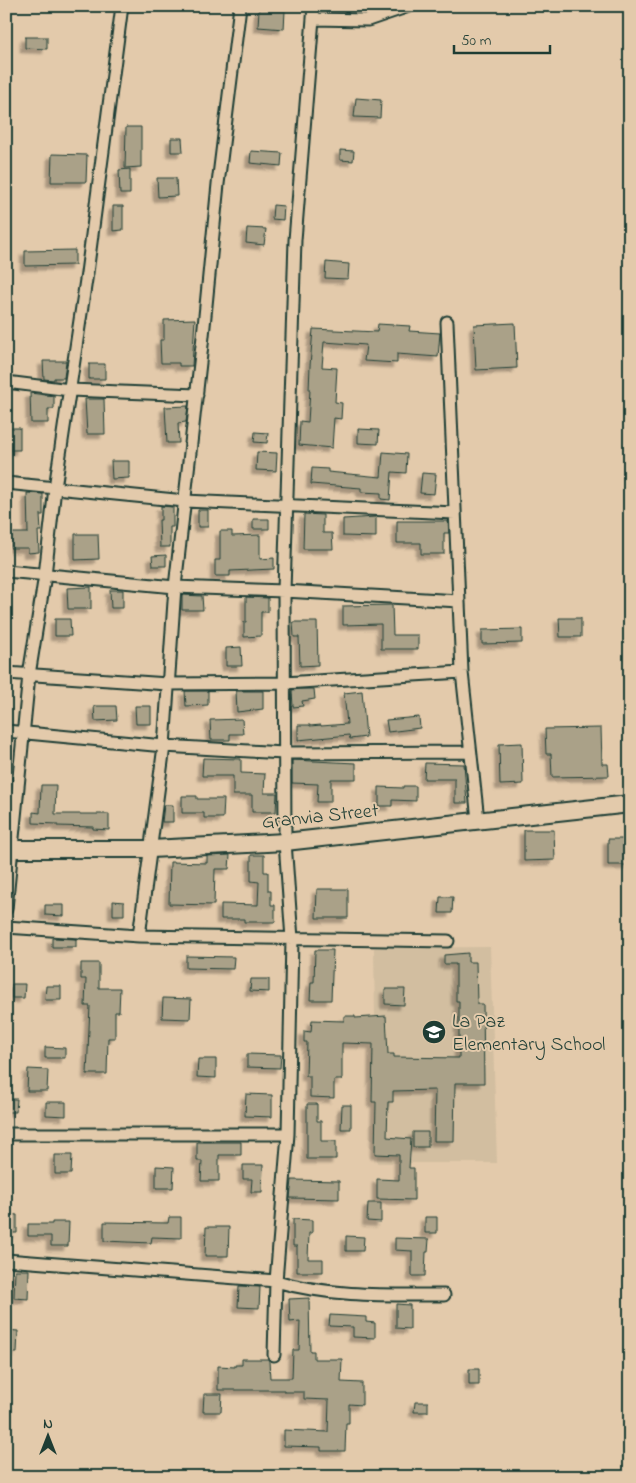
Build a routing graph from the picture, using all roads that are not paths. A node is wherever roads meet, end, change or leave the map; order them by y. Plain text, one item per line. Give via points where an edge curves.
1 (122, 6) edge
2 (240, 6) edge
3 (314, 6) edge
4 (409, 6) edge
5 (313, 19) junction
6 (448, 322) dead end
7 (6, 382) edge
8 (70, 390) junction
9 (196, 395) junction
10 (6, 482) edge
11 (54, 488) junction
12 (185, 501) junction
13 (288, 506) junction
14 (456, 513) junction
15 (6, 571) edge
16 (45, 575) junction
17 (175, 587) junction
18 (284, 590) junction
19 (458, 600) junction
20 (462, 672) junction
21 (6, 673) edge
22 (29, 675) junction
23 (284, 683) junction
24 (168, 684) junction
25 (6, 731) edge
26 (24, 733) junction
27 (164, 746) junction
28 (470, 752) junction
29 (284, 753) junction
30 (630, 804) edge
31 (478, 820) junction
32 (285, 842) junction
33 (13, 849) junction
34 (151, 849) junction
35 (6, 909) edge
36 (6, 927) edge
37 (139, 936) junction
38 (292, 939) junction
39 (448, 941) dead end
40 (6, 1134) edge
41 (288, 1134) junction
42 (6, 1260) edge
43 (276, 1281) junction
44 (444, 1295) dead end
45 (274, 1355) dead end

1 - 8 street
2 - 9 street
3 - 5 street
4 - 5 street via 368,20
5 - 13 street via 295,240
6 - 14 street
7 - 8 street
8 - 9 street
8 - 11 street
9 - 12 street
10 - 11 street
11 - 12 street
11 - 16 street
12 - 13 street
12 - 17 street
13 - 14 street
13 - 18 street
14 - 19 street
15 - 16 street
16 - 17 street
16 - 22 street
17 - 18 street
17 - 24 street
18 - 19 street
18 - 23 street
19 - 20 street
20 - 23 street
20 - 28 street
21 - 22 street
22 - 24 street
22 - 26 street
23 - 24 street
23 - 29 street
24 - 27 street
25 - 26 street
26 - 27 street
26 - 33 street
27 - 29 street
27 - 34 street
28 - 29 street
28 - 31 street
29 - 32 street
30 - 31 street, Granvia Street
31 - 32 street, Granvia Street
32 - 34 street, Granvia Street
32 - 38 street
33 - 34 street, Granvia Street
33 - 35 street
34 - 37 street
36 - 37 street
37 - 38 street
38 - 39 street
38 - 41 street
40 - 41 street
41 - 43 street
42 - 43 street
43 - 44 street via 291,1286 362,1295
43 - 45 street

